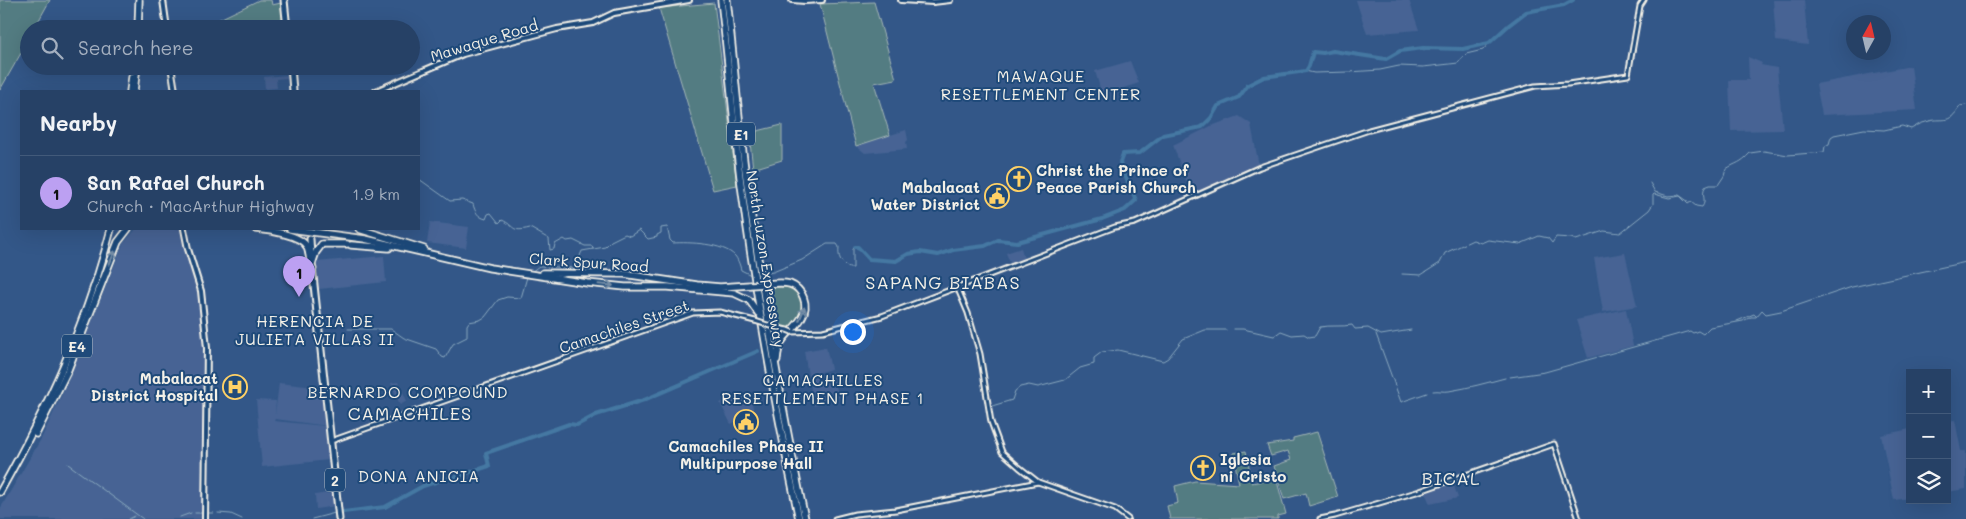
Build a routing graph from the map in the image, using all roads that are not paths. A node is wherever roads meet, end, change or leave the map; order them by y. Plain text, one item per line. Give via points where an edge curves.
1 (137, 0) edge
2 (163, 0) edge
3 (284, 0) edge
4 (689, 0) edge
5 (721, 0) edge
6 (727, 0) edge
7 (792, 0) edge
8 (822, 0) edge
9 (901, 0) edge
10 (950, 0) edge
11 (1644, 0) edge
12 (677, 1) edge
13 (137, 20) edge
14 (166, 20) edge
15 (287, 20) edge
16 (420, 72) edge
17 (132, 75) edge
18 (134, 75) edge
19 (172, 75) edge
20 (292, 75) edge
21 (414, 75) edge
22 (132, 90) edge
23 (132, 90) edge
24 (174, 90) edge
25 (295, 90) edge
26 (378, 90) edge
27 (109, 230) edge
28 (109, 230) edge
29 (127, 230) edge
30 (184, 230) edge
31 (263, 230) edge
32 (298, 230) edge
33 (323, 230) edge
34 (361, 230) edge
35 (310, 239) dead end
36 (435, 253) junction
37 (455, 260) junction
38 (313, 267) junction
39 (756, 267) junction
40 (532, 273) junction
41 (626, 274) junction
42 (758, 284) junction
43 (625, 287) junction
44 (668, 287) junction
45 (957, 287) junction
46 (763, 327) junction
47 (777, 372) junction
48 (332, 441) junction
49 (18, 460) junction
50 (1038, 482) junction
51 (0, 485) edge
52 (0, 492) edge
53 (205, 519) edge
54 (339, 519) edge
55 (799, 519) edge
56 (805, 519) edge
57 (835, 519) edge
58 (1128, 519) edge
59 (1320, 519) edge
60 (1579, 519) edge

1 - 13 highway
2 - 14 main road
3 - 15 highway
4 - 12 main road, Mawaque Road
5 - 39 highway, North Luzon Expressway / E1 via 739,167
6 - 39 highway, North Luzon Expressway / E1
7 - 8 main road
9 - 10 main road
11 - 45 street, Camachiles Street via 1640,6 1628,75 1536,86 1369,130 1260,167 1135,223 1115,227
12 - 16 main road, Mawaque Road via 614,13 593,23 557,29 463,54
17 - 22 highway
18 - 23 highway
19 - 24 main road
20 - 25 highway
21 - 26 main road, Mawaque Road
27 - 49 highway, E4 via 72,348
28 - 51 highway, E4 via 66,354
49 -> 29 highway, E4 via 56,395 118,242
30 - 53 main road via 201,291 207,348
31 - 38 highway via 303,242 308,247 309,262
32 - 37 highway, Clark Spur Road / E1 via 365,239
33 - 36 highway, Clark Spur Road / E1
34 - 36 highway
35 - 38 highway, 2
36 - 40 highway, Clark Spur Road / E1
37 - 38 highway via 389,248 327,243 316,252
37 - 40 highway, Clark Spur Road / E1
38 - 48 highway, 2
39 - 42 highway, North Luzon Expressway / E1
40 - 41 highway, Clark Spur Road / E1
40 -> 43 highway, Clark Spur Road / E1
41 - 42 highway, Clark Spur Road / E1 via 697,285
41 - 43 highway via 632,281
42 - 44 highway via 714,289
42 - 46 highway, North Luzon Expressway / E1
42 - 47 highway, North Luzon Expressway / E1
47 -> 42 highway, Clark Spur Road / E1 via 777,354 782,340 800,320 804,299 798,289 784,283
43 - 44 highway, Clark Spur Road / E1
44 - 46 highway, Clark Spur Road / E1 via 742,295 755,306
45 - 48 street, Camachiles Street, bridge via 882,316 818,332 792,332 720,312 693,313
45 - 50 street via 980,354 991,422 998,443 1007,456
46 - 55 highway, North Luzon Expressway / E1
47 - 56 highway, North Luzon Expressway / E1
48 - 54 highway, 2
49 - 52 highway, E4
50 - 57 street
50 - 58 street via 1115,509
59 - 60 street via 1418,491 1554,444

